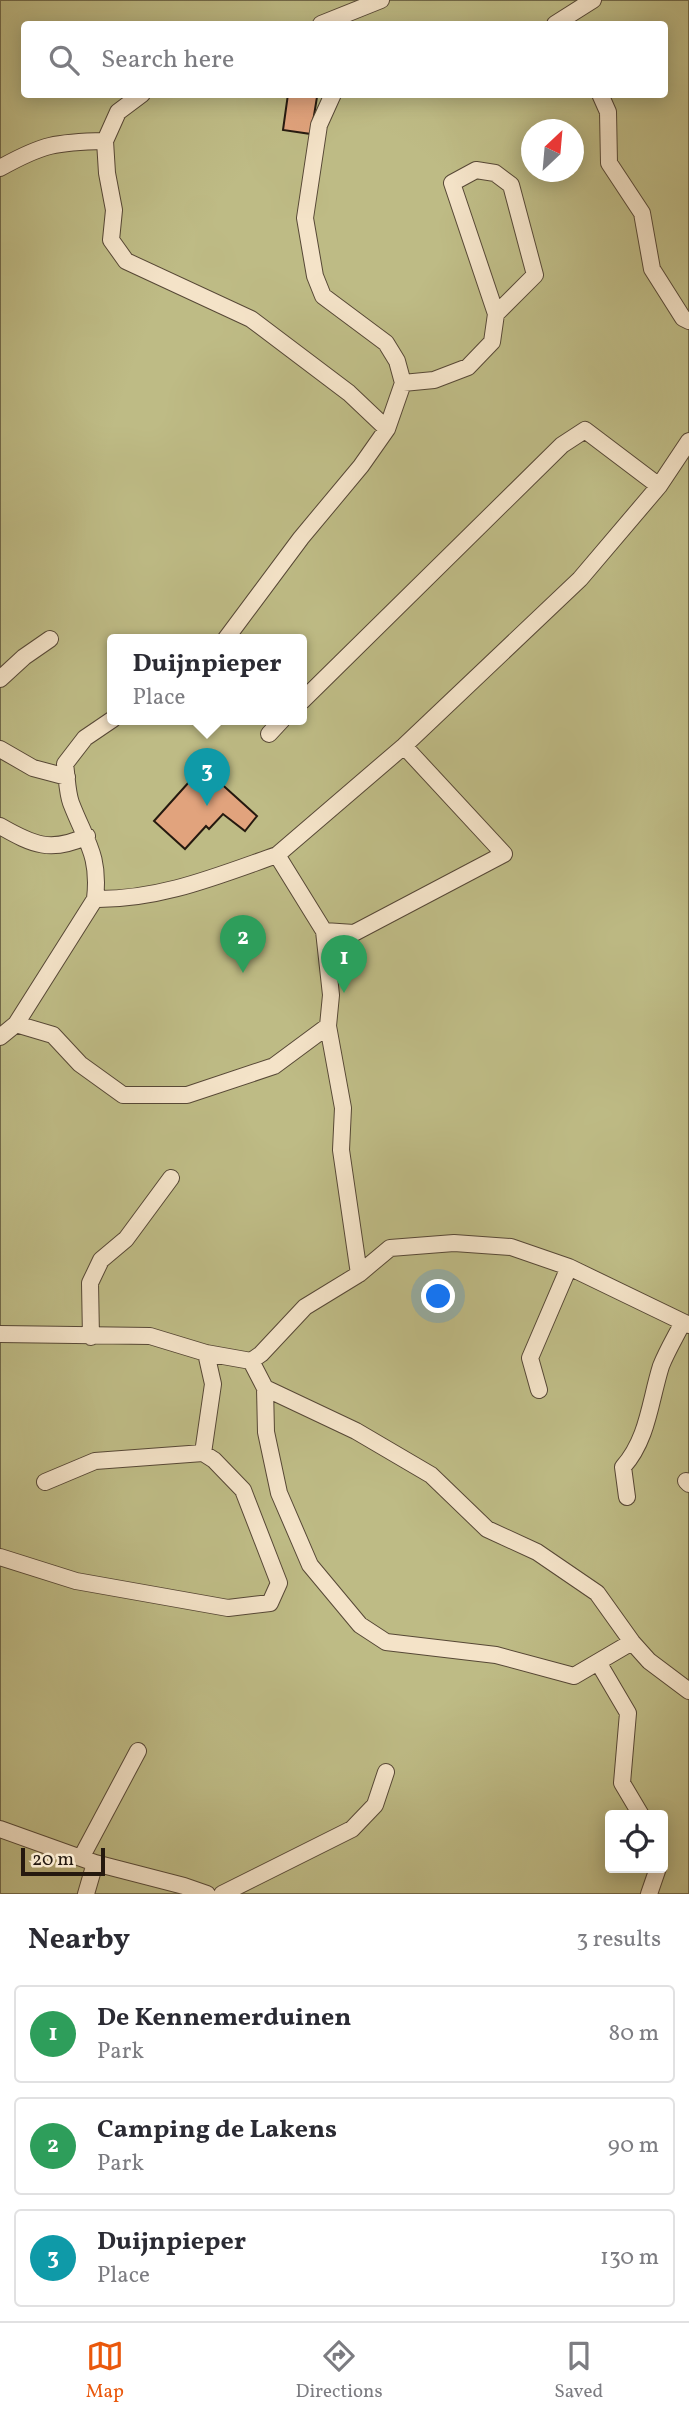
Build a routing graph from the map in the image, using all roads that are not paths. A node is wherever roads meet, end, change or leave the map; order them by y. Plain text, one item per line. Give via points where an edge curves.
1 (381, 0) edge
2 (593, 0) edge
3 (328, 21) edge
4 (565, 21) edge
5 (137, 98) edge
6 (331, 98) edge
7 (602, 98) edge
8 (105, 141) junction
9 (0, 168) edge
10 (496, 314) junction
11 (689, 321) edge
12 (402, 383) junction
13 (387, 429) junction
14 (689, 441) edge
15 (659, 486) junction
16 (229, 634) edge
17 (50, 639) dead end
18 (0, 679) edge
19 (307, 696) edge
20 (107, 723) edge
21 (277, 725) edge
22 (269, 734) dead end
23 (404, 746) junction
24 (0, 749) edge
25 (67, 777) junction
26 (0, 826) edge
27 (87, 836) junction
28 (277, 855) junction
29 (95, 899) junction
30 (324, 931) junction
31 (16, 1024) junction
32 (328, 1026) junction
33 (0, 1037) edge
34 (171, 1178) dead end
35 (569, 1267) junction
36 (359, 1274) junction
37 (686, 1323) edge
38 (0, 1334) edge
39 (91, 1337) junction
40 (206, 1353) junction
41 (251, 1361) junction
42 (265, 1388) junction
43 (539, 1390) dead end
44 (203, 1453) junction
45 (45, 1482) dead end
46 (627, 1497) dead end
47 (0, 1557) edge
48 (632, 1642) junction
49 (598, 1662) junction
50 (689, 1691) edge
51 (138, 1751) dead end
52 (386, 1772) dead end
53 (638, 1810) edge
54 (0, 1829) edge
55 (88, 1860) junction
56 (656, 1873) edge
57 (184, 1890) edge
58 (86, 1894) edge
59 (207, 1894) edge
60 (222, 1894) edge
61 (649, 1894) edge

1 - 3 lane
2 - 4 lane
5 - 8 lane via 118,112
6 - 12 lane via 319,125 304,219 315,276 323,296 386,343 397,360
7 - 11 lane via 608,113 610,163 642,213 652,269
8 - 9 lane via 62,142 31,150
8 - 13 lane via 114,210 111,240 126,261 251,318 349,393
10 - 10 lane via 452,183 476,170 495,173 511,185 535,275
10 - 12 lane via 492,342 468,367 434,380
12 - 13 lane
13 - 16 lane
14 - 15 lane
15 - 19 lane via 585,430 562,445
15 - 23 lane via 580,579
17 - 18 lane
20 - 25 lane via 85,738 65,764
21 - 22 lane
23 - 28 lane
23 - 30 lane via 504,854 354,933
24 - 25 lane via 33,768
25 - 27 lane via 70,801
26 - 27 lane via 44,847
27 - 29 lane via 98,876
28 - 29 lane via 188,886 126,900
28 - 30 lane
29 - 31 lane
30 - 32 lane via 331,995
31 - 32 lane via 53,1035 80,1064 122,1095 187,1095 274,1066
31 - 33 lane
32 - 36 lane via 343,1108 341,1150
34 - 39 lane via 126,1240 101,1259 90,1283
35 - 36 lane via 511,1247 454,1243 390,1248
35 - 37 lane
35 - 43 lane via 530,1358
36 - 41 lane via 305,1307
37 - 46 lane via 662,1365 635,1453 623,1467
38 - 39 lane
39 - 40 lane via 150,1336
40 - 41 lane
40 - 44 lane via 213,1384
41 - 42 lane
42 - 48 lane via 356,1431 431,1475 487,1529 537,1552 597,1593
42 - 49 lane via 266,1432 279,1493 310,1565 360,1625 386,1642 496,1655 574,1676
44 - 45 lane via 95,1461
44 - 47 lane via 243,1490 279,1583 270,1603 228,1608 76,1581
48 - 49 lane
48 - 50 lane
49 - 53 lane via 628,1713 622,1783
51 - 55 lane
52 - 60 lane via 375,1805 352,1829
54 - 55 lane
55 - 57 lane
55 - 58 lane
56 - 61 lane
57 - 59 lane

